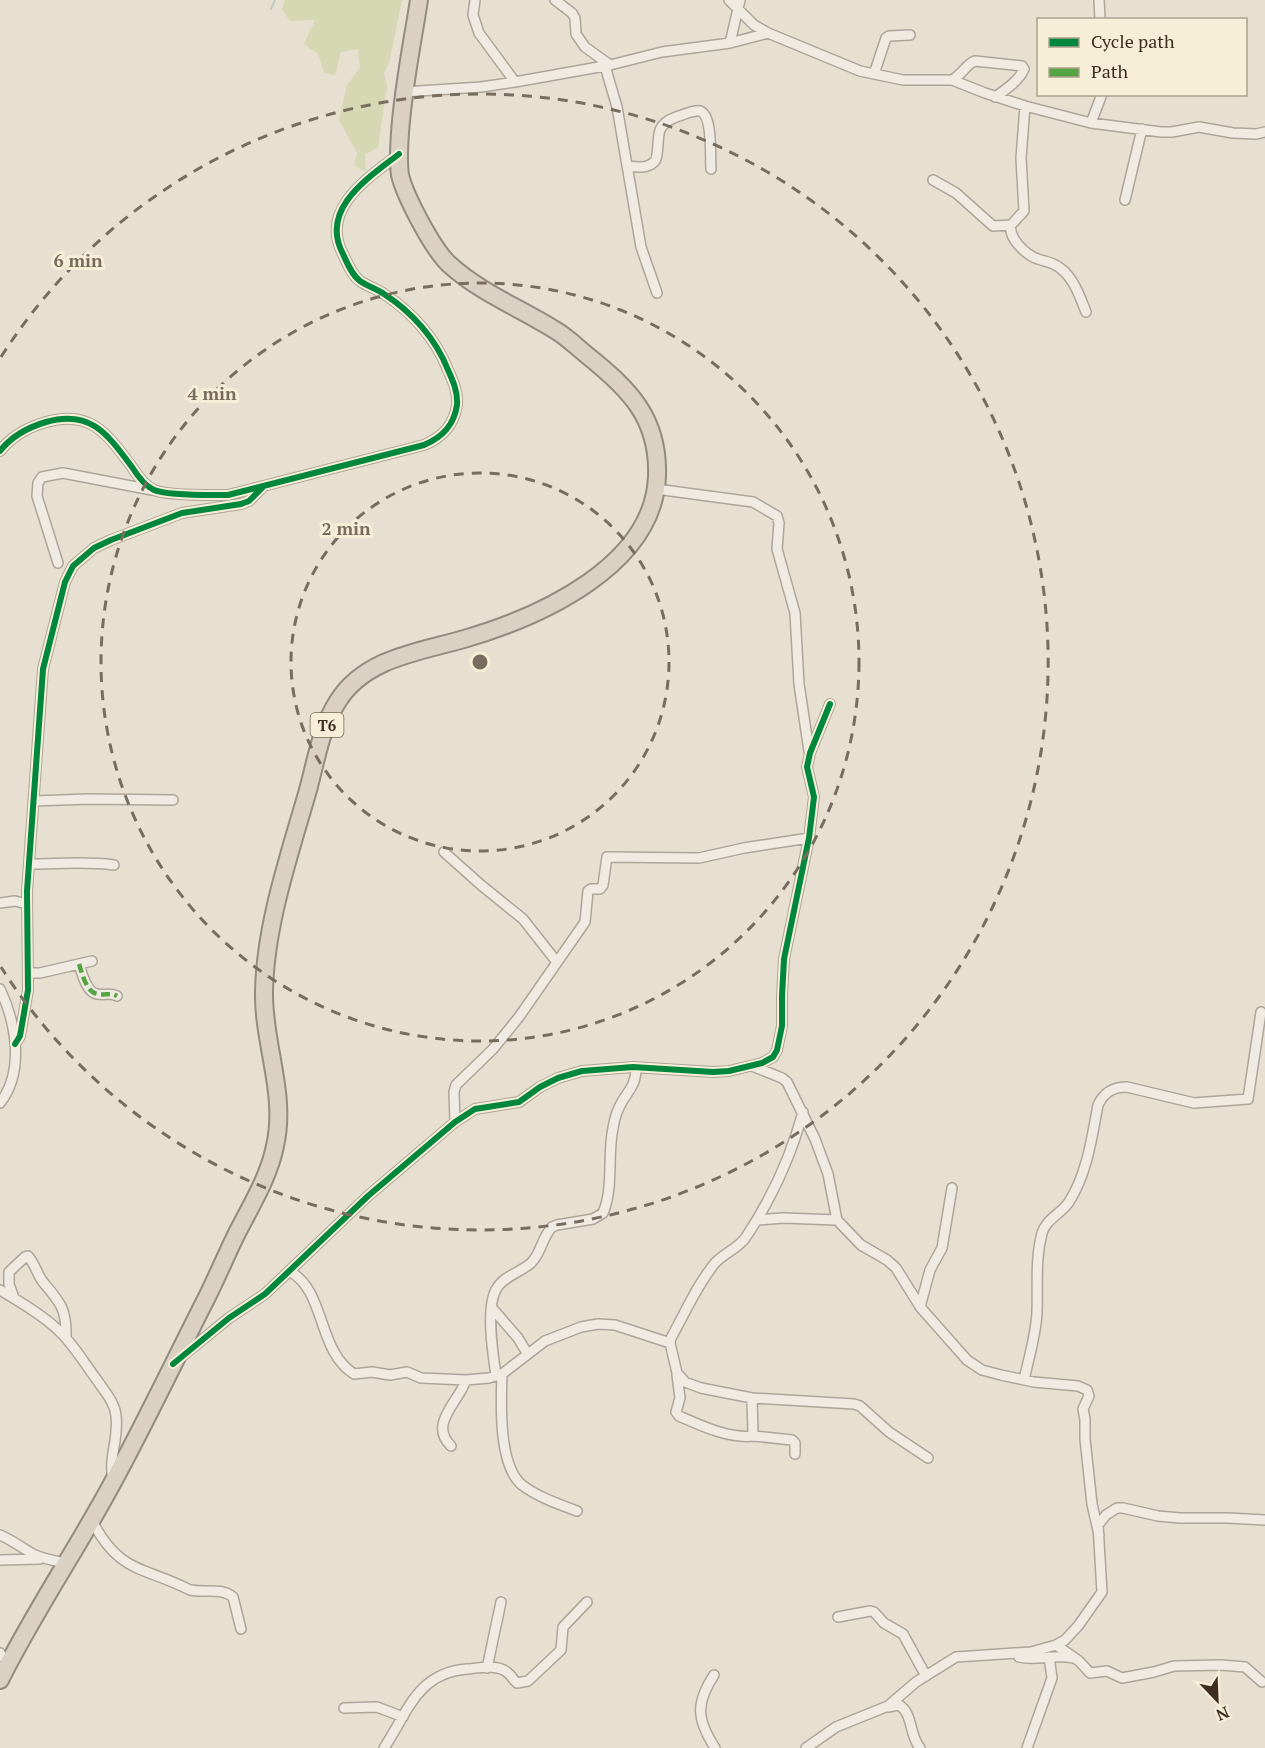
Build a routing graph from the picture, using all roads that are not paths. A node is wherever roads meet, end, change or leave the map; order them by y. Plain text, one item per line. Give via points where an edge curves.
1 (419, 0) edge
2 (475, 0) edge
3 (555, 0) edge
4 (729, 0) edge
5 (1100, 0) edge
6 (739, 5) edge
7 (1100, 18) edge
8 (768, 33) junction
9 (910, 35) dead end
10 (730, 43) junction
11 (608, 65) junction
12 (874, 74) junction
13 (952, 80) junction
14 (515, 82) junction
15 (404, 92) junction
16 (1101, 96) edge
17 (995, 97) junction
18 (1024, 106) junction
19 (1091, 123) junction
20 (1142, 129) junction
21 (1265, 132) edge
22 (399, 154) junction
23 (627, 166) junction
24 (711, 169) dead end
25 (933, 180) dead end
26 (1125, 200) dead end
27 (1011, 225) junction
28 (657, 293) dead end
29 (1086, 312) dead end
30 (0, 451) edge
31 (263, 487) junction
32 (656, 489) junction
33 (154, 490) junction
34 (58, 563) dead end
35 (830, 704) dead end
36 (810, 753) junction
37 (173, 800) dead end
38 (34, 801) junction
39 (809, 838) junction
40 (444, 852) dead end
41 (29, 864) junction
42 (114, 865) dead end
43 (0, 903) edge
44 (27, 904) junction
45 (92, 962) dead end
46 (556, 962) junction
47 (79, 964) junction
48 (28, 973) junction
49 (0, 989) edge
50 (117, 996) dead end
51 (1261, 1012) dead end
52 (15, 1044) junction
53 (752, 1066) junction
54 (636, 1068) junction
55 (0, 1103) edge
56 (803, 1112) junction
57 (455, 1122) junction
58 (952, 1188) dead end
59 (757, 1220) junction
60 (837, 1220) junction
61 (289, 1271) junction
62 (0, 1290) edge
63 (14, 1298) junction
64 (920, 1307) junction
65 (492, 1308) junction
66 (66, 1338) junction
67 (670, 1343) junction
68 (527, 1353) junction
69 (173, 1364) junction
70 (677, 1373) junction
71 (499, 1375) junction
72 (466, 1380) junction
73 (1024, 1380) junction
74 (752, 1398) junction
75 (754, 1436) junction
76 (451, 1446) dead end
77 (795, 1454) dead end
78 (928, 1458) dead end
79 (113, 1482) junction
80 (577, 1511) dead end
81 (92, 1519) junction
82 (1265, 1520) edge
83 (0, 1535) edge
84 (1099, 1535) junction
85 (43, 1558) junction
86 (0, 1560) edge
87 (66, 1563) junction
88 (501, 1602) dead end
89 (587, 1602) dead end
90 (838, 1617) dead end
91 (241, 1629) dead end
92 (1056, 1645) junction
93 (1010, 1654) junction
94 (1049, 1657) junction
95 (3, 1659) edge
96 (1076, 1659) junction
97 (487, 1668) junction
98 (714, 1675) dead end
99 (926, 1676) junction
100 (0, 1680) edge
101 (1262, 1682) dead end
102 (344, 1708) dead end
103 (884, 1708) junction
104 (403, 1716) junction
105 (384, 1748) edge
106 (715, 1748) edge
107 (806, 1748) edge
108 (920, 1748) edge
109 (1027, 1748) edge

1 - 15 highway, T6
2 - 14 street via 473,15 479,33
3 - 11 street via 572,13 576,34 585,47
4 - 6 street
5 - 7 street
6 - 8 street via 754,25
6 - 10 street
8 - 10 street
8 - 12 street via 845,66
9 - 12 street via 886,38
10 - 11 street via 662,52
11 - 14 street
11 - 23 street
12 - 13 street via 903,80
13 - 17 street
13 - 17 street via 975,61 1022,66 1022,73
14 - 15 street
15 - 22 highway, T6
16 - 19 street
17 - 18 street
18 - 19 street
18 - 27 street via 1024,211
19 - 20 street
20 - 21 street via 1172,132 1199,127 1233,133
20 - 26 street
22 - 31 street via 355,191 337,217 335,231 339,248 354,275 408,312 441,351 458,396 452,422 444,434 424,445
22 - 32 highway, T6 via 406,192 445,261 477,286 557,331 629,391 650,430 656,451
23 - 24 street via 655,162 657,139 666,122 701,111 710,128
23 - 28 street via 640,247
25 - 27 street via 956,193 993,226
27 - 29 street via 1018,245 1065,273
30 - 33 street via 31,428 59,419 83,420 102,431 140,479
31 - 33 street via 228,495 198,496
31 - 38 street via 241,504 172,516 111,540 73,566 55,614 43,669
32 - 36 street via 753,502 777,516 777,549 795,613 799,684
32 - 69 highway, T6 via 652,509 630,547 587,583 507,624 395,658 353,682 338,701 319,749 292,848 267,964 265,1017 279,1107 276,1143 263,1181
33 - 34 street via 63,472 42,477 37,496
35 - 36 street
36 - 39 street via 808,776 814,798
37 - 38 street
38 - 41 street
39 - 46 street via 699,858 607,857 603,885 588,891 585,922
39 - 53 street via 784,959 783,1026 777,1050 769,1060
40 - 46 street via 523,919
41 - 42 street
41 - 44 street
43 - 44 street
44 - 48 street
45 - 47 street
46 - 57 street via 494,1049 456,1085
47 - 48 street
47 - 50 street via 91,992
48 - 52 street via 20,1036
49 - 52 street via 9,1010
51 - 73 street via 1248,1099 1194,1103 1127,1087 1117,1087 1101,1097 1085,1166 1072,1196 1041,1234 1036,1272 1037,1312
52 - 55 street via 13,1076
53 - 54 street via 713,1072
53 - 56 street via 785,1080
54 - 57 street via 574,1073 540,1087 519,1102 475,1108
54 - 65 street via 634,1085 618,1109 613,1129 603,1213 593,1219 552,1227 530,1263 497,1286
56 - 59 street via 793,1148
56 - 60 street via 828,1174
57 - 61 street via 368,1196
58 - 64 street via 942,1248 930,1270
59 - 60 street
59 - 67 street via 744,1240 722,1256 705,1276
60 - 64 street via 861,1245 896,1268
61 - 69 street
61 - 72 street via 302,1280 330,1344 351,1372 408,1372 421,1378
62 - 63 street
63 - 66 street
63 - 66 street via 9,1272 28,1256 62,1305
64 - 73 street via 974,1366
65 - 68 street
65 - 71 street via 490,1332
66 - 79 street via 116,1413
67 - 68 street via 615,1325 598,1324 552,1338
67 - 70 street
68 - 71 street
69 - 79 highway, T6
70 - 74 street via 685,1382 701,1388
70 - 75 street via 679,1416 712,1430 744,1438
71 - 72 street
71 - 80 street via 502,1434 513,1472 536,1493
72 - 76 street via 441,1430
73 - 84 street via 1078,1386 1088,1392 1083,1409 1085,1439
74 - 75 street
74 - 78 street via 856,1404
75 - 77 street via 792,1440
79 - 81 highway, T6
81 - 87 highway, T6
81 - 91 street via 106,1546 131,1566 190,1590 229,1594
82 - 84 street via 1180,1518 1117,1508 1100,1520
83 - 85 street
84 - 92 street via 1102,1592 1078,1626
85 - 86 street
85 - 87 street
87 - 95 highway, T6
88 - 97 street
89 - 97 street via 563,1627 561,1650 528,1681 517,1683 507,1672
90 - 99 street via 874,1612 903,1634
92 - 93 street
92 - 96 street
93 - 94 street via 1026,1659
93 - 99 street via 956,1658
94 - 96 street
94 - 109 street via 1052,1678
95 - 100 highway, T6
96 - 101 street via 1087,1672 1107,1671 1122,1678 1174,1665 1221,1665 1245,1667
97 - 104 street via 437,1676 419,1691
98 - 106 street via 705,1691 700,1717
99 - 103 street
102 - 104 street via 377,1707
103 - 107 street via 836,1727
103 - 108 street via 899,1705 905,1710 912,1737
104 - 105 street

